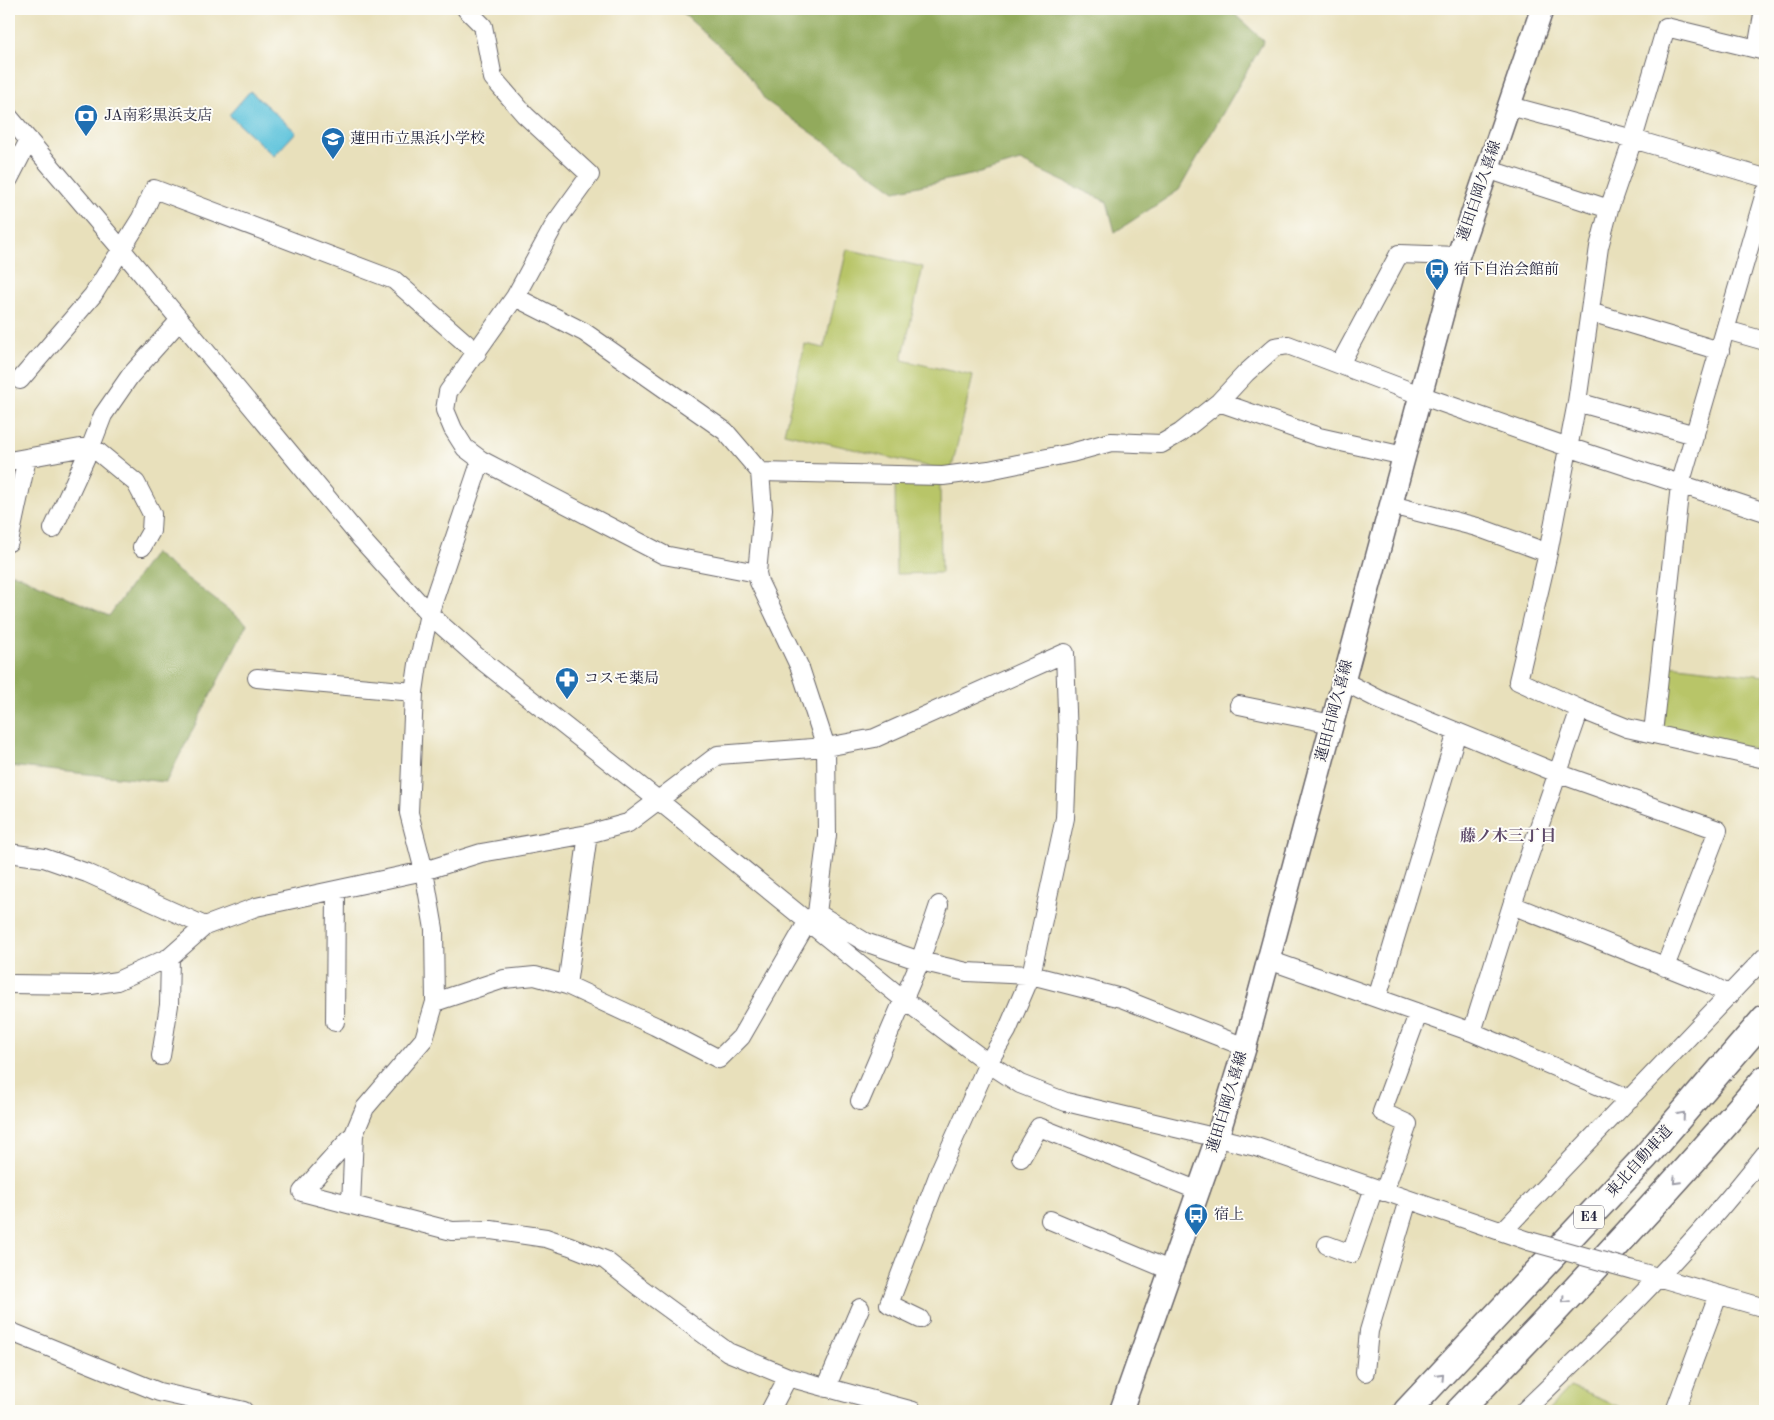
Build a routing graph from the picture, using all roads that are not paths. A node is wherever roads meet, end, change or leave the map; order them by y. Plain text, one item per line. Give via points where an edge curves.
1 (466, 9) edge
2 (1542, 9) edge
3 (1764, 9) edge
4 (1761, 50) edge
5 (1510, 106) junction
6 (9, 117) edge
7 (1633, 138) junction
8 (29, 140) junction
9 (1487, 169) junction
10 (1765, 178) edge
11 (9, 179) edge
12 (1765, 193) edge
13 (1609, 209) junction
14 (122, 250) junction
15 (1458, 256) junction
16 (516, 298) junction
17 (1590, 312) junction
18 (180, 320) junction
19 (1726, 330) junction
20 (1765, 341) edge
21 (1720, 350) junction
22 (477, 353) junction
23 (1340, 364) junction
24 (20, 380) dead end
25 (1420, 395) junction
26 (1219, 402) junction
27 (1577, 402) junction
28 (1695, 435) junction
29 (92, 446) junction
30 (1568, 448) junction
31 (1404, 456) junction
32 (26, 458) junction
33 (481, 460) junction
34 (9, 461) edge
35 (760, 472) junction
36 (1680, 485) junction
37 (1391, 505) junction
38 (1765, 512) edge
39 (53, 528) dead end
40 (9, 542) edge
41 (142, 547) dead end
42 (1548, 553) junction
43 (757, 573) junction
44 (429, 614) junction
45 (257, 678) dead end
46 (1343, 681) junction
47 (414, 692) junction
48 (1240, 705) dead end
49 (1580, 709) junction
50 (1332, 724) junction
51 (1457, 732) junction
52 (1653, 733) junction
53 (826, 747) junction
54 (1765, 759) edge
55 (1556, 773) junction
56 (658, 800) junction
57 (588, 834) junction
58 (9, 852) edge
59 (424, 871) junction
60 (336, 890) junction
61 (939, 905) dead end
62 (1512, 905) junction
63 (812, 917) junction
64 (205, 926) junction
65 (170, 957) junction
66 (1765, 957) edge
67 (1269, 960) junction
68 (920, 961) junction
69 (1665, 967) junction
70 (1031, 975) junction
71 (9, 984) edge
72 (567, 985) junction
73 (1730, 995) junction
74 (1377, 998) junction
75 (902, 999) junction
76 (435, 1002) junction
77 (1418, 1014) junction
78 (1765, 1018) edge
79 (335, 1022) dead end
80 (1472, 1032) junction
81 (1245, 1047) junction
82 (161, 1056) dead end
83 (988, 1064) junction
84 (1765, 1079) edge
85 (1630, 1099) junction
86 (860, 1101) dead end
87 (354, 1134) junction
88 (1218, 1138) junction
89 (1765, 1154) edge
90 (1021, 1158) dead end
91 (1379, 1190) junction
92 (1199, 1191) junction
93 (1408, 1200) junction
94 (351, 1205) junction
95 (1050, 1220) dead end
96 (1503, 1231) junction
97 (1327, 1246) dead end
98 (1172, 1271) junction
99 (1659, 1278) junction
100 (1718, 1295) junction
101 (860, 1308) dead end
102 (1765, 1308) edge
103 (920, 1319) dead end
104 (9, 1331) edge
105 (1365, 1372) dead end
106 (788, 1377) junction
107 (826, 1388) junction
108 (244, 1411) edge
109 (770, 1411) edge
110 (913, 1411) edge
111 (1120, 1411) edge
112 (1407, 1411) edge
113 (1459, 1411) edge
114 (1524, 1411) edge
115 (1675, 1411) edge

1 - 16 street via 483,26 493,78 525,116 590,174 556,222
2 - 5 main road, 蓮田白岡久喜線
3 - 4 street
4 - 7 street via 1666,27
5 - 7 street
5 - 9 main road, 蓮田白岡久喜線
6 - 8 street
7 - 10 street
7 - 13 street
8 - 11 street
8 - 14 street
9 - 13 street
9 - 15 main road, 蓮田白岡久喜線
12 - 19 street
13 - 17 street
14 - 18 street
14 - 22 street via 154,189 394,280
14 - 24 street via 93,296
15 - 23 street via 1399,254
15 - 25 main road, 蓮田白岡久喜線
16 - 22 street
16 - 35 street via 584,332 724,431
17 - 21 street
17 - 27 street
18 - 29 street via 130,376 104,415
18 - 44 street via 362,540
19 - 20 street
19 - 21 street
21 - 28 street
22 - 33 street via 448,392 445,410 465,448
23 - 25 street
23 - 26 street via 1288,344 1274,348
25 - 30 street
25 - 31 main road, 蓮田白岡久喜線
26 - 31 street via 1319,437
26 - 35 street via 1161,444 1111,442 988,470 943,476
27 - 28 street
27 - 30 street
28 - 36 street
29 - 32 street
29 - 39 street
29 - 41 street via 136,483 152,514 151,531
30 - 36 street
30 - 42 street
31 - 37 main road, 蓮田白岡久喜線
32 - 34 street
32 - 40 street
33 - 43 street via 664,555
33 - 44 street
35 - 43 street via 762,510
36 - 38 street
36 - 52 street
37 - 42 street via 1477,528
37 - 46 main road, 蓮田白岡久喜線
42 - 49 street via 1518,681
43 - 53 street via 800,668
44 - 47 street
44 - 56 street via 475,655
45 - 47 street
46 - 50 main road, 蓮田白岡久喜線
46 - 51 street
47 - 59 street via 409,813
48 - 50 street
49 - 52 street via 1627,728
49 - 55 street
50 - 67 main road, 蓮田白岡久喜線
51 - 55 street
51 - 74 street
52 - 54 street
53 - 56 street via 718,755
53 - 63 street via 827,835
53 - 70 street via 875,738 1065,652 1068,740 1065,818
55 - 62 street
55 - 69 street via 1718,830
56 - 57 street via 628,823
56 - 63 street
57 - 59 street via 480,853
57 - 72 street
58 - 64 street via 44,858 86,873
59 - 60 street
59 - 76 street via 434,929
60 - 64 street via 256,907
60 - 79 street
61 - 68 street
62 - 69 street
62 - 80 street
63 - 68 street via 865,942
63 - 72 street via 741,1037 719,1060
63 - 75 street
64 - 65 street
65 - 71 street via 117,981 91,985
65 - 82 street via 169,1004
66 - 73 street
67 - 74 street
67 - 81 main road, 蓮田白岡久喜線
68 - 70 street via 967,972
68 - 75 street
69 - 73 street
70 - 81 street via 1121,998
70 - 83 street via 1007,1031
72 - 76 street via 535,976 504,979
73 - 85 street
74 - 77 street
75 - 83 street
75 - 86 street
76 - 87 street via 424,1039 365,1108
77 - 80 street
77 - 91 street via 1382,1112 1408,1124
112 -> 78 highway, 東北自動車道 / E4 via 1646,1156
80 - 85 street
81 - 88 main road, 蓮田白岡久喜線
83 - 88 street via 1020,1084 1059,1100
83 - 103 street via 941,1168 890,1304
84 -> 113 highway, E4 via 1701,1154
85 - 96 street
87 - 94 street
87 - 94 street via 302,1192
88 - 91 street via 1256,1147
88 - 92 main road, 蓮田白岡久喜線
89 - 99 street via 1708,1225
90 - 92 street via 1039,1127
91 - 93 street
91 - 97 street via 1351,1254
92 - 98 main road, 蓮田白岡久喜線
93 - 96 street
93 - 105 street via 1369,1331
94 - 106 street via 452,1231 491,1230 546,1238 570,1246 605,1260 728,1352
95 - 98 street
96 - 99 street, bridge
98 - 111 main road, 蓮田白岡久喜線
99 - 100 street
99 - 114 street
100 - 102 street
100 - 115 street
101 - 107 street
104 - 108 street via 160,1392
106 - 107 street
106 - 109 street
107 - 110 street

